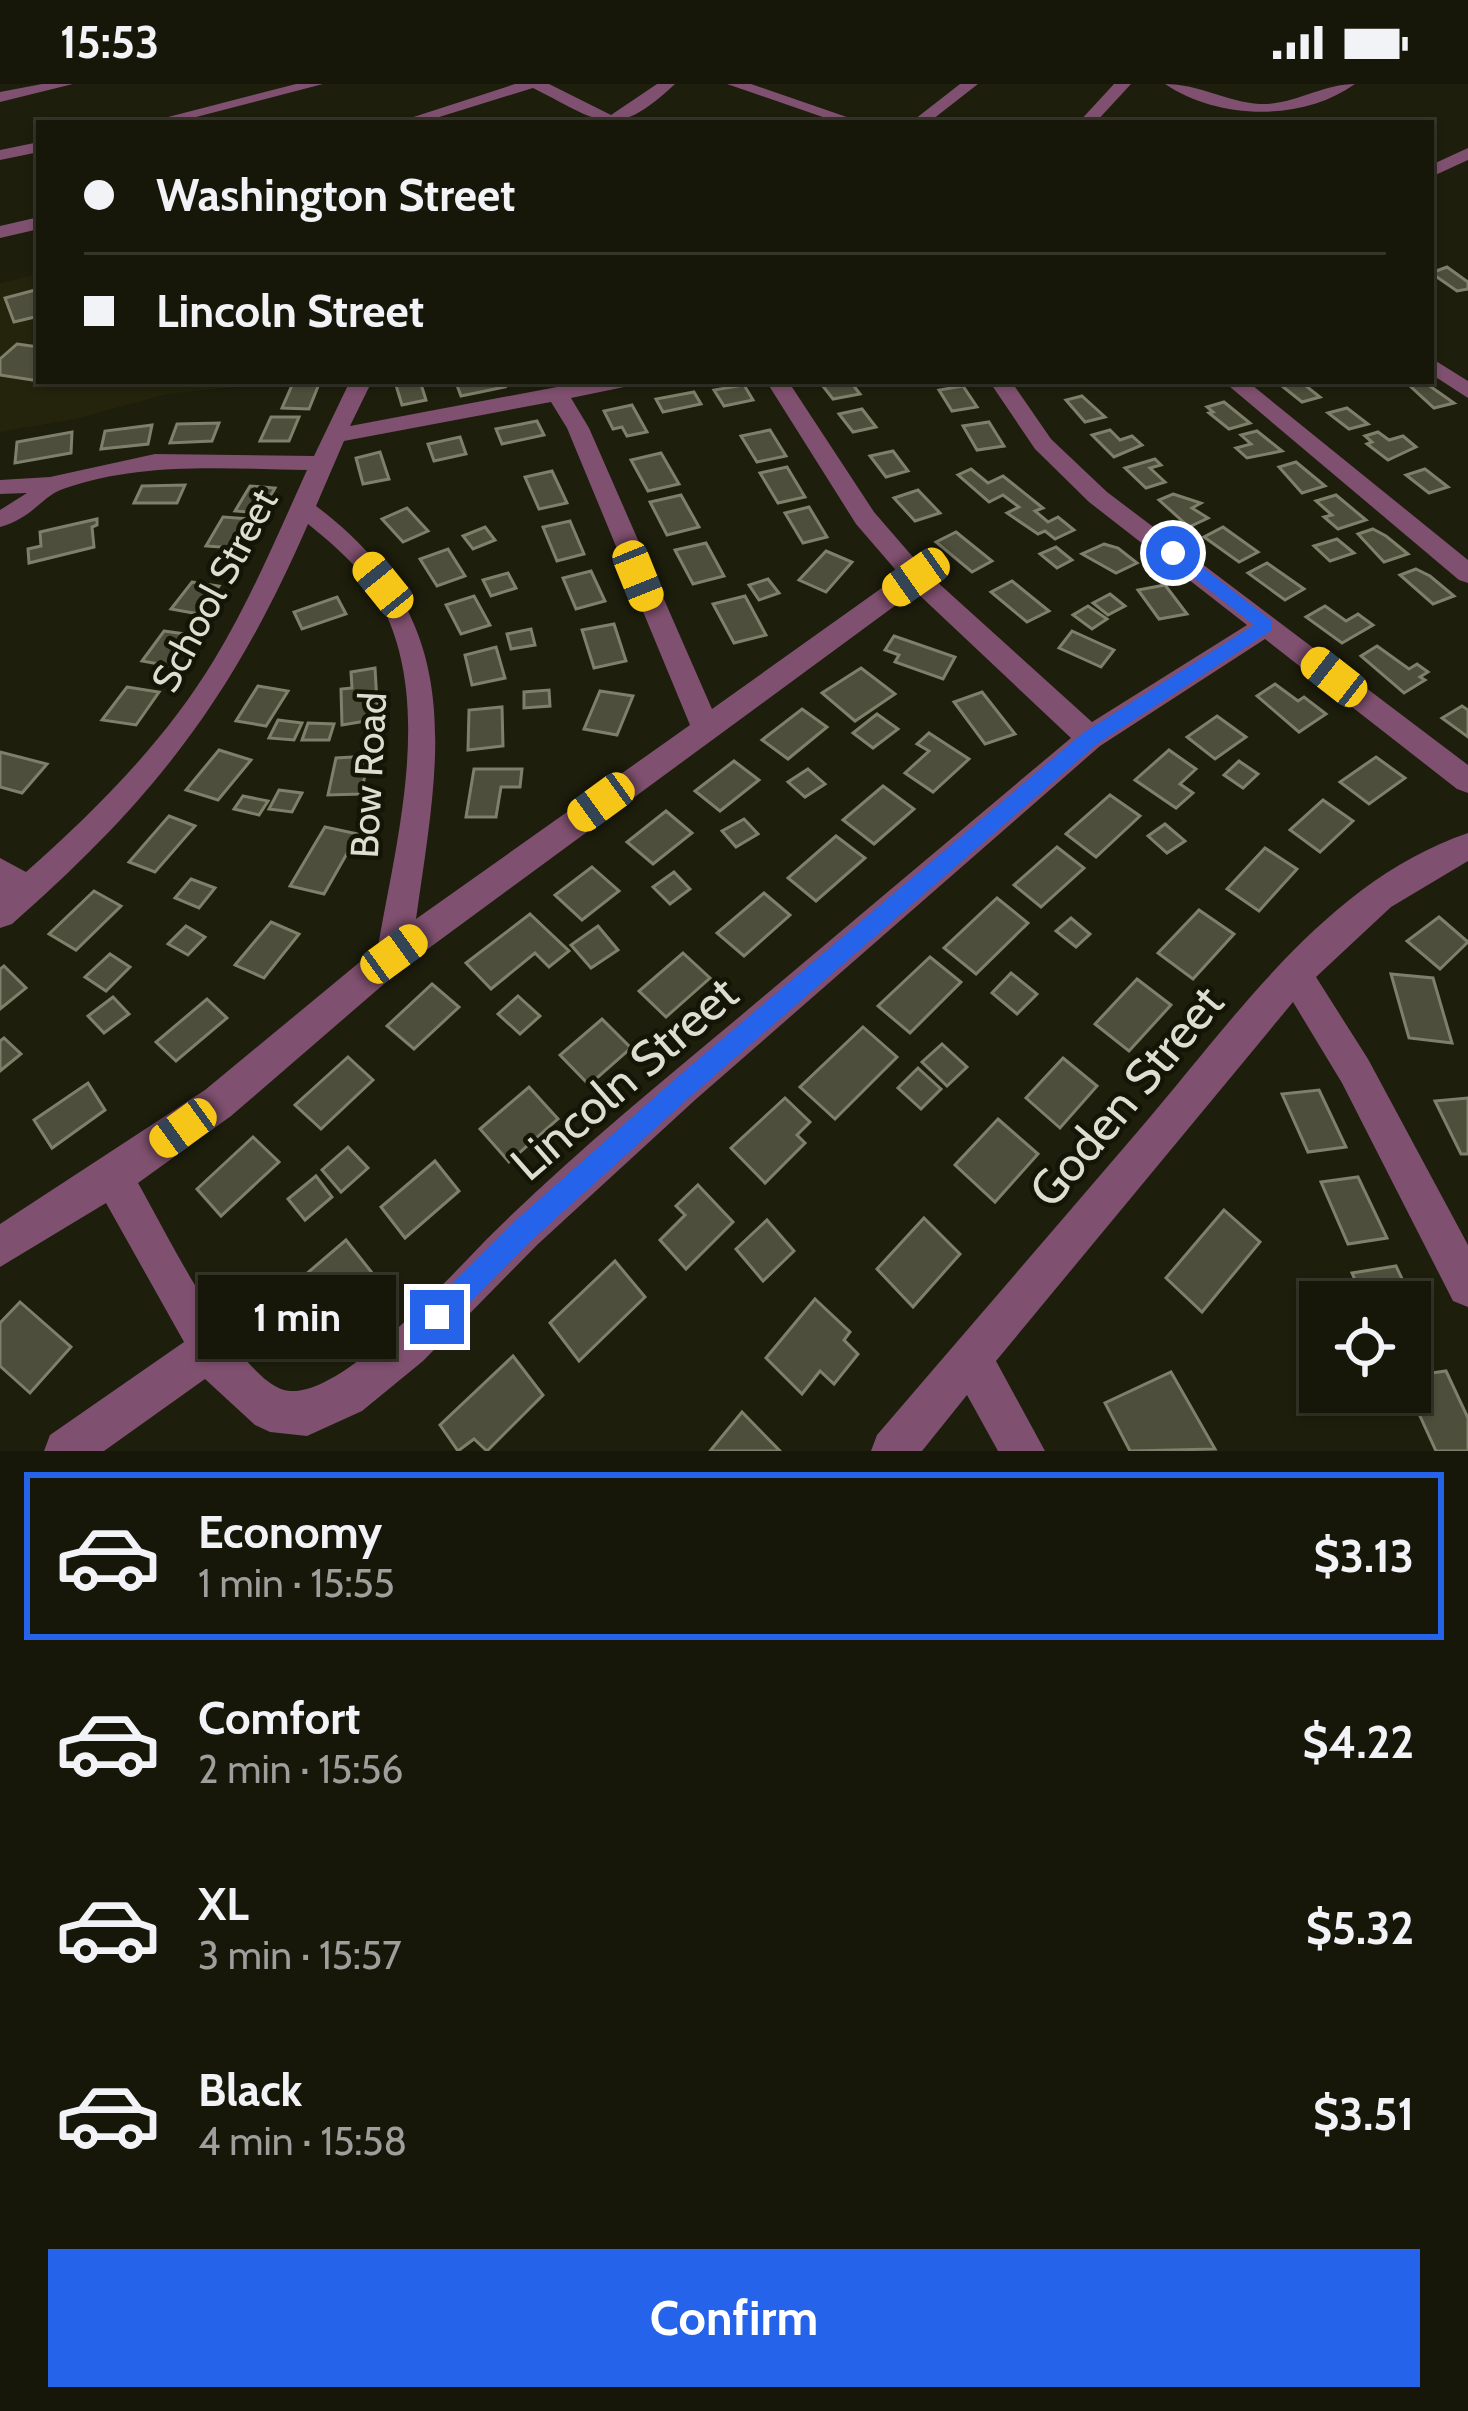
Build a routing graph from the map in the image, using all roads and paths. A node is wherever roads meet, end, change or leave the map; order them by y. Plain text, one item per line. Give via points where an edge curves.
1 (65, 84) edge
2 (315, 84) edge
3 (534, 84) edge
4 (667, 84) edge
5 (736, 84) edge
6 (816, 84) edge
7 (970, 84) edge
8 (1173, 84) edge
9 (1347, 84) edge
10 (1096, 87) dead end
11 (1119, 89) edge
12 (0, 97) edge
13 (790, 102) junction
14 (166, 120) edge
15 (413, 120) edge
16 (606, 120) edge
17 (616, 120) edge
18 (847, 120) edge
19 (921, 120) edge
20 (1089, 120) edge
21 (36, 148) edge
22 (1468, 153) edge
23 (0, 155) edge
24 (1434, 170) edge
25 (36, 224) edge
26 (0, 232) edge
27 (1434, 366) edge
28 (359, 384) edge
29 (608, 384) edge
30 (779, 384) edge
31 (1002, 384) edge
32 (1238, 384) edge
33 (1468, 391) edge
34 (558, 395) junction
35 (333, 435) junction
36 (321, 463) junction
37 (50, 484) junction
38 (0, 488) edge
39 (305, 510) junction
40 (0, 519) edge
41 (1468, 574) edge
42 (916, 577) junction
43 (1266, 626) junction
44 (705, 725) junction
45 (1090, 739) junction
46 (1468, 781) edge
47 (1468, 846) edge
48 (14, 881) edge
49 (0, 914) edge
50 (394, 954) junction
51 (1296, 975) junction
52 (113, 1178) junction
53 (0, 1247) edge
54 (1464, 1266) edge
55 (211, 1349) junction
56 (970, 1358) junction
57 (66, 1451) edge
58 (893, 1451) edge
59 (1023, 1451) edge

1 - 12 street
2 - 14 street
3 - 15 street
3 - 16 street
4 - 17 street
5 - 13 street
6 - 13 street
7 - 19 street
8 - 9 street via 1266,111
10 - 11 street
11 - 20 street
13 - 18 street
21 - 23 street
22 - 24 street
25 - 26 street
27 - 33 street
28 - 35 street, School Street
29 - 34 street
30 - 42 street via 865,518
31 - 43 street via 1070,471
32 - 41 street
34 - 35 street
34 - 44 street
35 - 36 street, School Street
36 - 37 street via 155,461
36 - 39 street, School Street
37 - 38 street
37 - 40 street
39 - 48 street, School Street via 188,721 103,822
39 - 50 street, Bow Road via 348,542 383,585 414,664 419,752
42 - 44 street
42 - 45 street
43 - 45 street, Lincoln Street
43 - 46 street
44 - 50 street
45 - 55 street, Lincoln Street via 682,1088 347,1396 307,1414 270,1410
47 - 51 street, Goden Street via 1396,883
48 - 49 street, School Street
50 - 52 street via 218,1103
51 - 54 street
51 - 56 street, Goden Street
52 - 53 street
52 - 55 street, Lincoln Street
55 - 57 street
56 - 58 street, Goden Street
56 - 59 street

